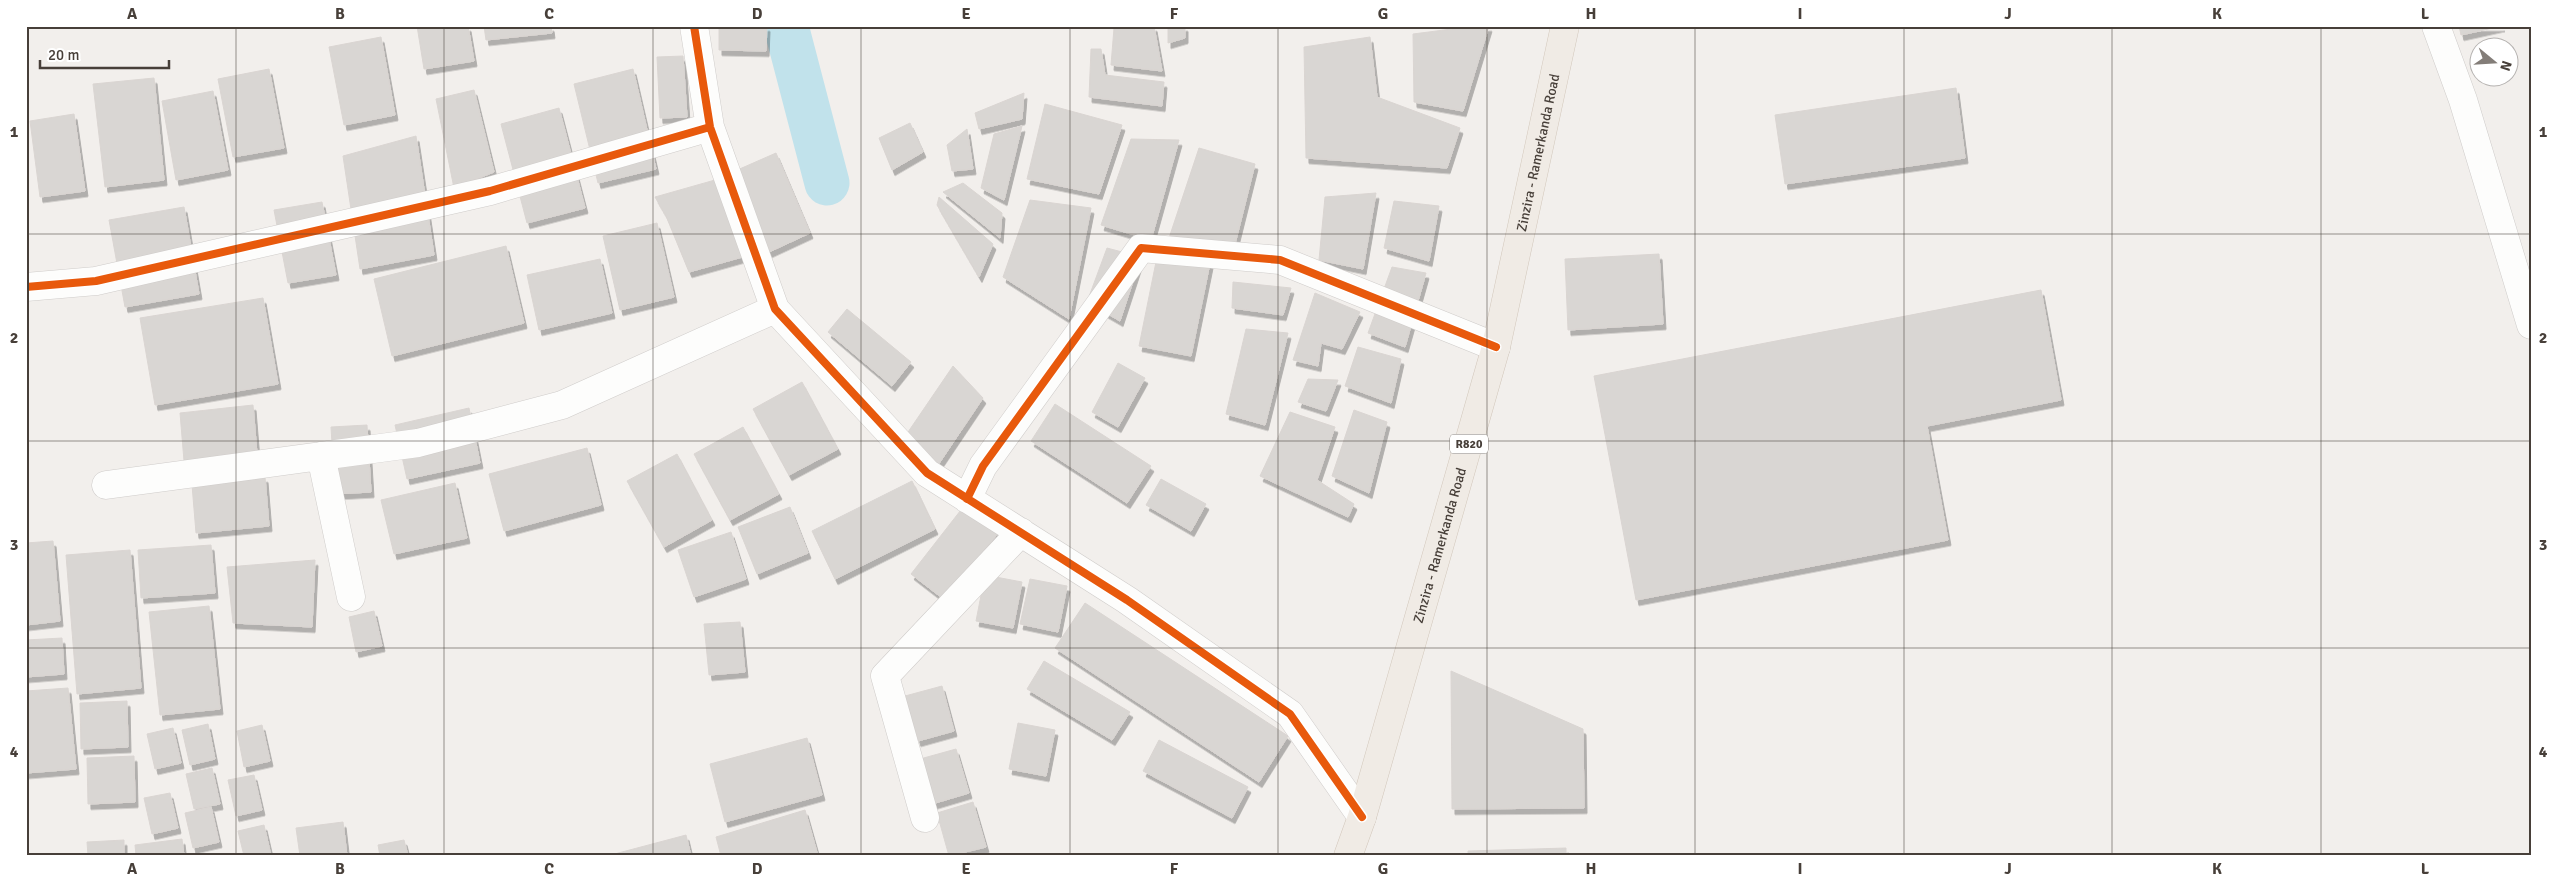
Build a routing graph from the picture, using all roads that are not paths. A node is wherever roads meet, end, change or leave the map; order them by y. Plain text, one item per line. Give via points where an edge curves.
1 (694, 26) edge
2 (1565, 26) edge
3 (2436, 26) edge
4 (710, 127) junction
5 (26, 287) edge
6 (775, 309) junction
7 (2531, 325) edge
8 (1496, 347) junction
9 (321, 456) junction
10 (106, 485) dead end
11 (967, 499) junction
12 (1020, 532) junction
13 (350, 597) dead end
14 (1362, 817) junction
15 (924, 818) dead end
16 (1348, 856) edge

1 - 4 street
2 - 8 main road, Zinzira - Ramerkanda Road / R820
3 - 7 street via 2463,100
4 - 5 street via 490,191 96,281
4 - 6 street
6 - 9 street via 562,405 418,443
6 - 11 street via 927,474
8 - 11 street via 1280,260 1141,248 983,466
8 - 14 main road, Zinzira - Ramerkanda Road / R820
9 - 10 street
9 - 13 street
11 - 12 street
12 - 14 street via 1127,600 1290,714
12 - 15 street via 885,676
14 - 16 main road, Zinzira - Ramerkanda Road / R820

